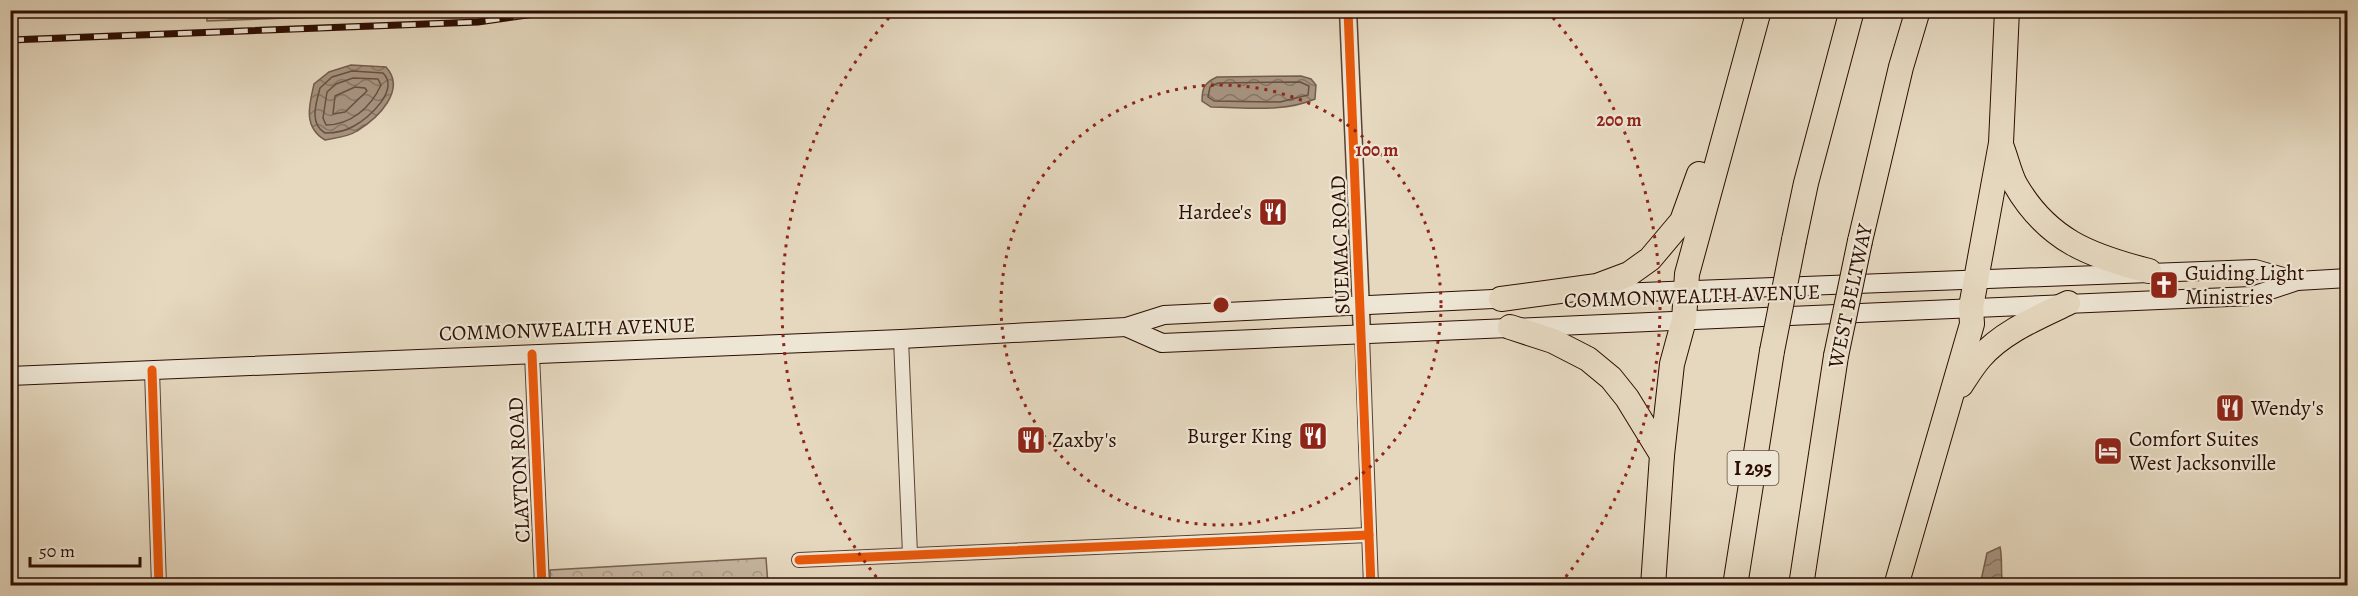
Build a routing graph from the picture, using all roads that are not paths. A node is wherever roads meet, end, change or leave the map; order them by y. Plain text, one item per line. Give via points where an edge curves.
1 (1348, 10) edge
2 (1759, 10) edge
3 (1852, 10) edge
4 (1918, 10) edge
5 (2007, 10) edge
6 (2001, 143) junction
7 (2149, 271) junction
8 (2348, 278) edge
9 (1977, 279) junction
10 (2297, 281) junction
11 (1686, 290) junction
12 (1501, 299) junction
13 (2068, 303) junction
14 (1361, 305) junction
15 (1971, 307) junction
16 (1683, 320) junction
17 (1126, 327) junction
18 (1510, 327) junction
19 (1362, 334) junction
20 (901, 339) junction
21 (532, 354) junction
22 (152, 370) junction
23 (10, 376) edge
24 (1951, 399) junction
25 (1662, 455) junction
26 (1369, 535) junction
27 (910, 554) junction
28 (799, 560) dead end
29 (159, 585) edge
30 (542, 585) edge
31 (1371, 585) edge
32 (1653, 585) edge
33 (1735, 585) edge
34 (1801, 585) edge
35 (1896, 585) edge

1 - 14 street, SUEMAC ROAD
2 - 11 highway via 1694,246
2 - 12 highway via 1682,221 1650,259 1629,274 1597,286
3 - 33 highway, I 295, bridge via 1794,240
4 - 34 highway, WEST BELTWAY, bridge via 1901,67 1836,356
5 - 6 highway
6 - 7 highway via 2014,183 2038,217 2081,250
6 - 9 highway
7 - 9 main road, COMMONWEALTH AVENUE
7 - 10 main road, COMMONWEALTH AVENUE via 2255,269
8 - 10 main road, COMMONWEALTH AVENUE
9 - 11 main road, COMMONWEALTH AVENUE
9 - 15 highway
10 - 13 main road, COMMONWEALTH AVENUE via 2252,296
11 - 12 main road, COMMONWEALTH AVENUE
11 - 16 highway
12 - 14 main road, COMMONWEALTH AVENUE
13 - 15 main road, COMMONWEALTH AVENUE
13 - 24 highway via 2027,323 1981,356
14 - 17 main road, COMMONWEALTH AVENUE via 1164,315
14 - 19 street, SUEMAC ROAD
15 - 16 main road, COMMONWEALTH AVENUE
15 - 24 highway via 1972,324
16 - 18 main road, COMMONWEALTH AVENUE
16 - 25 highway via 1672,363
17 - 19 main road, COMMONWEALTH AVENUE via 1162,343
17 - 20 main road, COMMONWEALTH AVENUE
18 - 19 main road, COMMONWEALTH AVENUE
18 - 25 highway via 1553,341 1588,359 1611,378
19 - 26 street
20 - 21 main road, COMMONWEALTH AVENUE
20 - 27 street
21 - 22 main road, COMMONWEALTH AVENUE
21 - 30 street, CLAYTON ROAD
22 - 23 main road, COMMONWEALTH AVENUE
22 - 29 street
24 - 35 highway
25 - 32 highway
26 - 27 street
26 - 31 street
27 - 28 street

